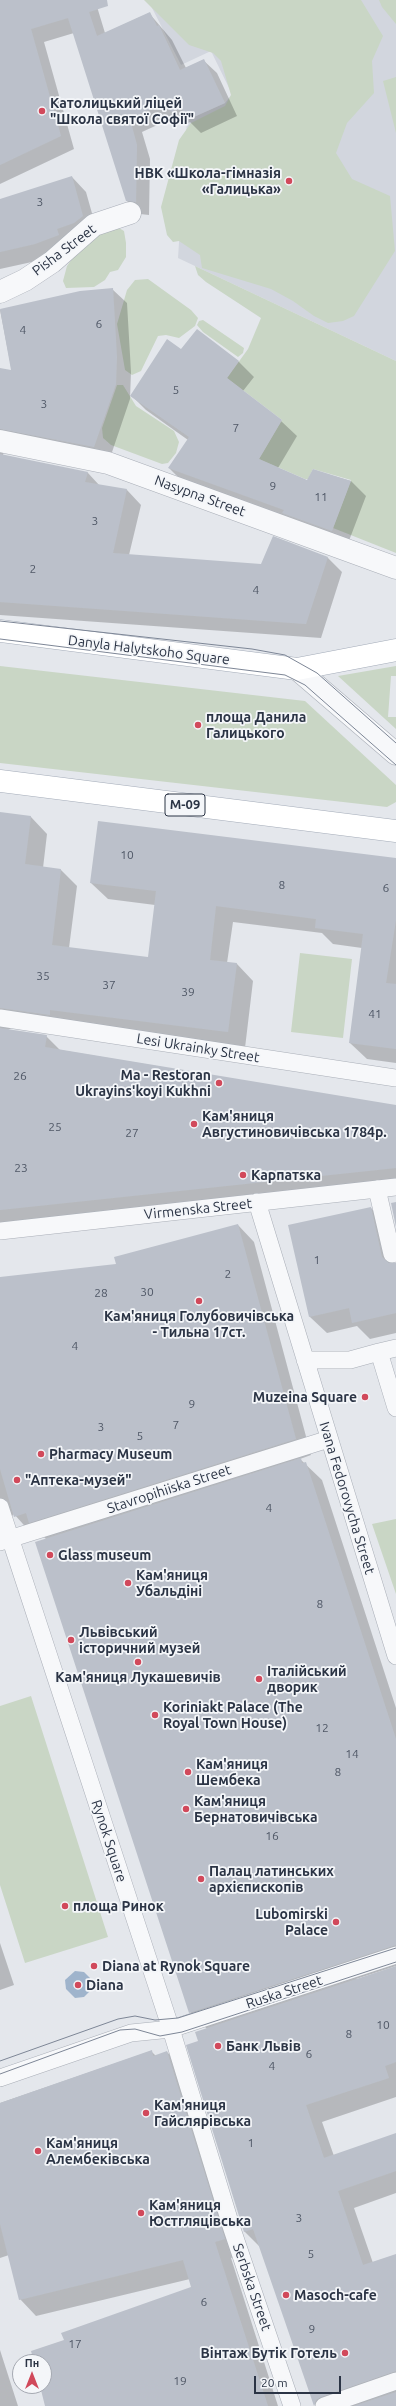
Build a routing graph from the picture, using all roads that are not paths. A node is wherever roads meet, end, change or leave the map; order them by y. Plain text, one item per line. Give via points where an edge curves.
1 (130, 213) dead end
2 (0, 292) edge
3 (0, 441) edge
4 (396, 568) edge
5 (0, 631) edge
6 (396, 650) edge
7 (297, 669) junction
8 (396, 754) edge
9 (0, 781) edge
10 (396, 831) edge
11 (0, 1018) edge
12 (396, 1078) edge
13 (396, 1187) edge
14 (377, 1189) junction
15 (257, 1202) junction
16 (0, 1231) edge
17 (396, 1253) edge
18 (396, 1348) edge
19 (379, 1352) junction
20 (305, 1360) junction
21 (396, 1408) edge
22 (328, 1439) junction
23 (0, 1507) edge
24 (5, 1541) edge
25 (396, 1656) edge
26 (396, 1955) edge
27 (171, 2029) junction
28 (0, 2078) edge
29 (396, 2381) edge
30 (292, 2406) edge
31 (324, 2406) edge

1 - 2 street, Pisha Street via 94,225 52,262 25,280
3 - 4 street, Nasypna Street via 108,463
5 - 7 main road, Danyla Halytskoho Square
6 - 7 main road, Danyla Halytskoho Square
7 - 8 street
9 - 10 main road, М-09
11 - 12 street, Lesi Ukrainky Street
13 - 14 street, Virmenska Street
14 - 15 street, Virmenska Street
14 - 17 street via 392,1254
15 - 16 street, Virmenska Street
15 - 20 street, Ivana Fedorovycha Street
18 - 19 street
19 - 20 street via 350,1360
19 - 21 street
20 - 22 street, Ivana Fedorovycha Street
22 - 24 street, Stavropihiiska Street
22 - 25 street, Ivana Fedorovycha Street
23 - 24 street, Rynok Square
24 - 27 street, Rynok Square
26 - 27 street, Ruska Street
27 - 28 street via 131,2033
27 - 30 street, Serbska Street via 232,2229
29 - 31 street

